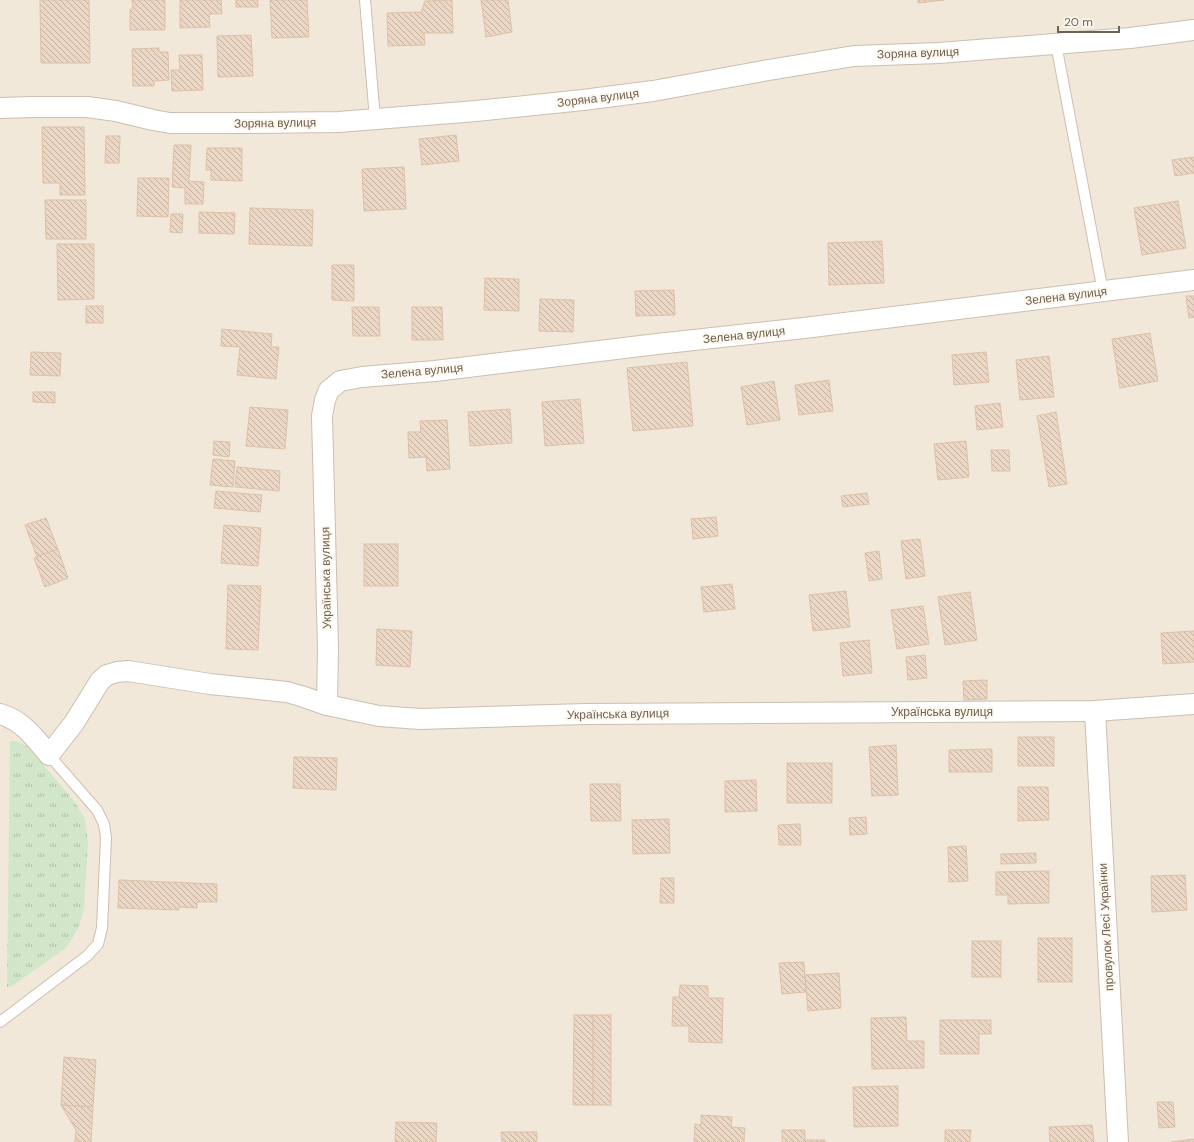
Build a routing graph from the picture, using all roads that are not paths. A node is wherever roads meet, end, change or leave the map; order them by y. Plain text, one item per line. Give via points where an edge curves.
1 (365, 0) edge
2 (1194, 30) edge
3 (1056, 44) junction
4 (0, 108) edge
5 (375, 119) junction
6 (1194, 280) edge
7 (1103, 292) junction
8 (322, 421) joint
9 (1194, 704) edge
10 (327, 706) junction
11 (1095, 711) junction
12 (0, 714) edge
13 (49, 754) junction
14 (0, 1022) edge
15 (1118, 1142) edge

1 - 5 lane
2 - 3 street, Зоряна вулиця
3 - 5 street, Зоряна вулиця via 939,54 854,56 597,99
3 - 7 lane
4 - 5 street, Зоряна вулиця via 87,107 170,122 296,123
6 - 7 street, Зелена вулиця
7 - 8 street, Зелена вулиця via 348,379 329,390 323,405
8 - 10 street, Українська вулиця via 328,648
9 - 11 street, Українська вулиця
10 - 11 street, Українська вулиця via 379,716 420,719 594,714
10 - 13 street via 287,692 210,684 128,671 117,672 100,681 74,723
11 - 15 street, провулок Лесі Українки
12 - 13 street via 24,726
13 - 14 lane via 96,810 104,824 106,838 102,928 98,944 88,956

